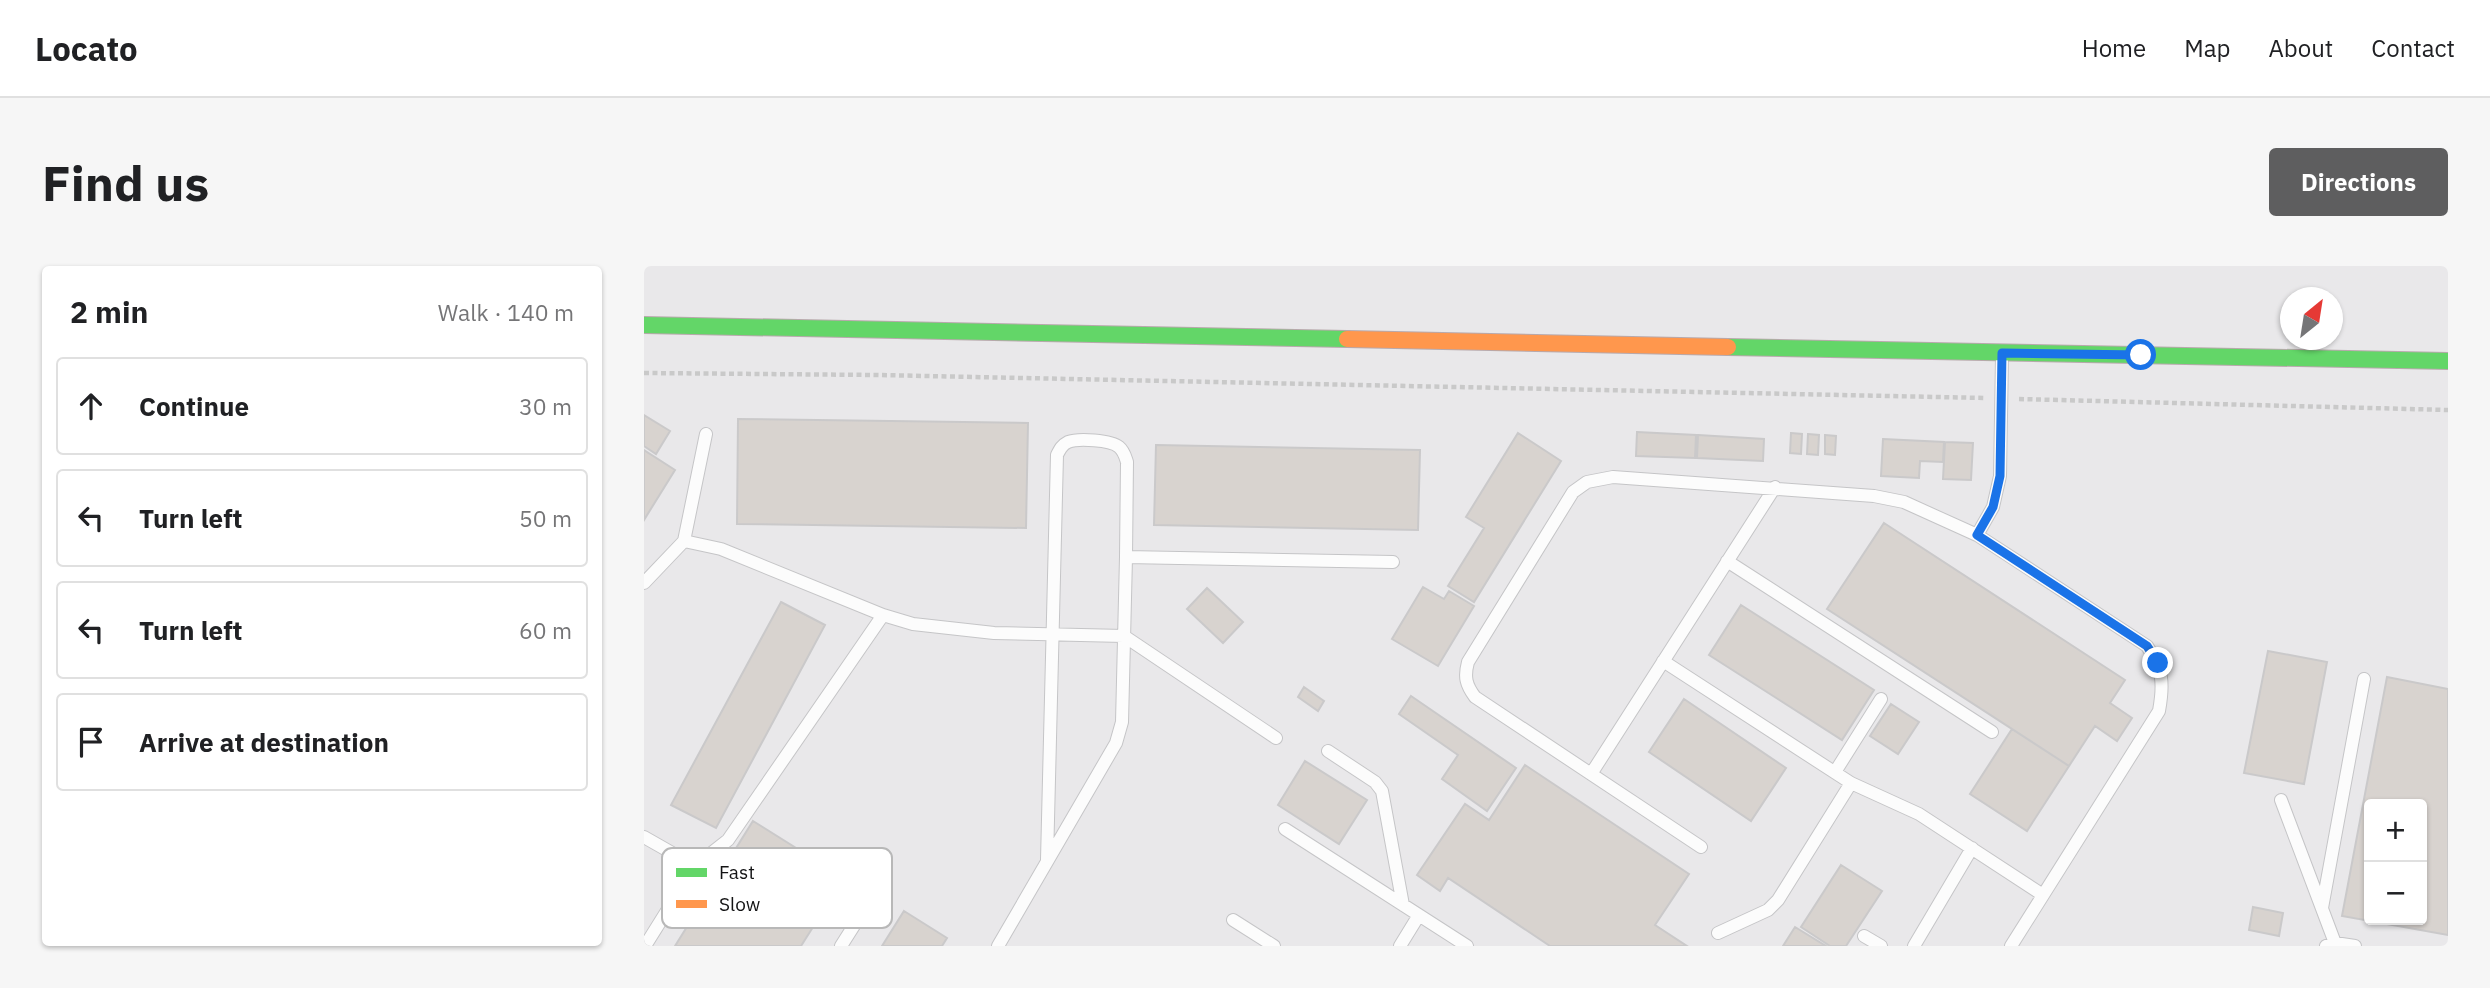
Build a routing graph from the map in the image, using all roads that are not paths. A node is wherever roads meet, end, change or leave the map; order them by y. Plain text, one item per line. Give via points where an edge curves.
1 (644, 324) edge
2 (669, 325) junction
3 (644, 334) edge
4 (2002, 353) junction
5 (2448, 361) edge
6 (706, 434) dead end
7 (1775, 487) junction
8 (1977, 535) junction
9 (684, 541) junction
10 (1126, 557) junction
11 (1727, 561) junction
12 (1393, 562) dead end
13 (644, 583) edge
14 (883, 615) junction
15 (1052, 635) junction
16 (1124, 636) junction
17 (1663, 661) junction
18 (2364, 679) dead end
19 (1881, 699) dead end
20 (1992, 732) dead end
21 (1276, 738) dead end
22 (1328, 751) dead end
23 (1835, 772) junction
24 (1591, 774) junction
25 (1851, 783) junction
26 (2281, 800) dead end
27 (1284, 829) dead end
28 (644, 837) edge
29 (1701, 847) dead end
30 (663, 848) edge
31 (718, 848) edge
32 (1972, 848) junction
33 (1047, 862) junction
34 (2043, 895) junction
35 (1404, 905) junction
36 (2322, 908) junction
37 (1419, 915) junction
38 (662, 919) edge
39 (1233, 920) dead end
40 (852, 928) edge
41 (1718, 933) dead end
42 (1864, 936) dead end
43 (2331, 944) edge
44 (645, 946) edge
45 (841, 946) edge
46 (998, 946) edge
47 (1274, 946) edge
48 (1400, 946) edge
49 (1467, 946) edge
50 (1881, 946) edge
51 (1914, 946) edge
52 (2011, 946) edge
53 (2355, 946) edge

1 - 2 main road
2 - 3 lane
2 - 4 main road
4 - 5 main road
4 - 8 lane via 2000,476 1997,494
6 - 9 lane
7 - 8 lane via 1904,502
7 - 11 lane
7 - 24 lane via 1613,477 1587,482 1573,492 1464,674 1475,697
8 - 34 lane via 2147,646 2158,663 2163,688 2159,711
9 - 13 lane
9 - 14 lane via 721,548
10 - 12 lane
10 - 15 lane via 1124,453 1110,442 1066,443 1057,455
10 - 16 lane
11 - 17 lane
11 - 20 lane
14 - 15 lane via 913,624
14 - 31 lane via 728,840
15 - 16 lane
15 - 33 lane
16 - 21 lane
16 - 33 lane via 1122,722 1116,743
17 - 23 lane
17 - 24 lane
18 - 36 lane
19 - 23 lane
22 - 35 lane via 1382,791
23 - 25 lane
24 - 29 lane
25 - 32 lane via 1919,814
25 - 41 lane via 1778,900 1768,910
26 - 36 lane
27 - 35 lane
28 - 30 lane
32 - 34 lane
32 - 51 lane
33 - 46 lane
34 - 52 lane
35 - 37 lane
36 - 43 lane
37 - 48 lane
37 - 49 lane
38 - 44 lane
39 - 47 lane
40 - 45 lane
42 - 50 lane
43 - 53 lane

